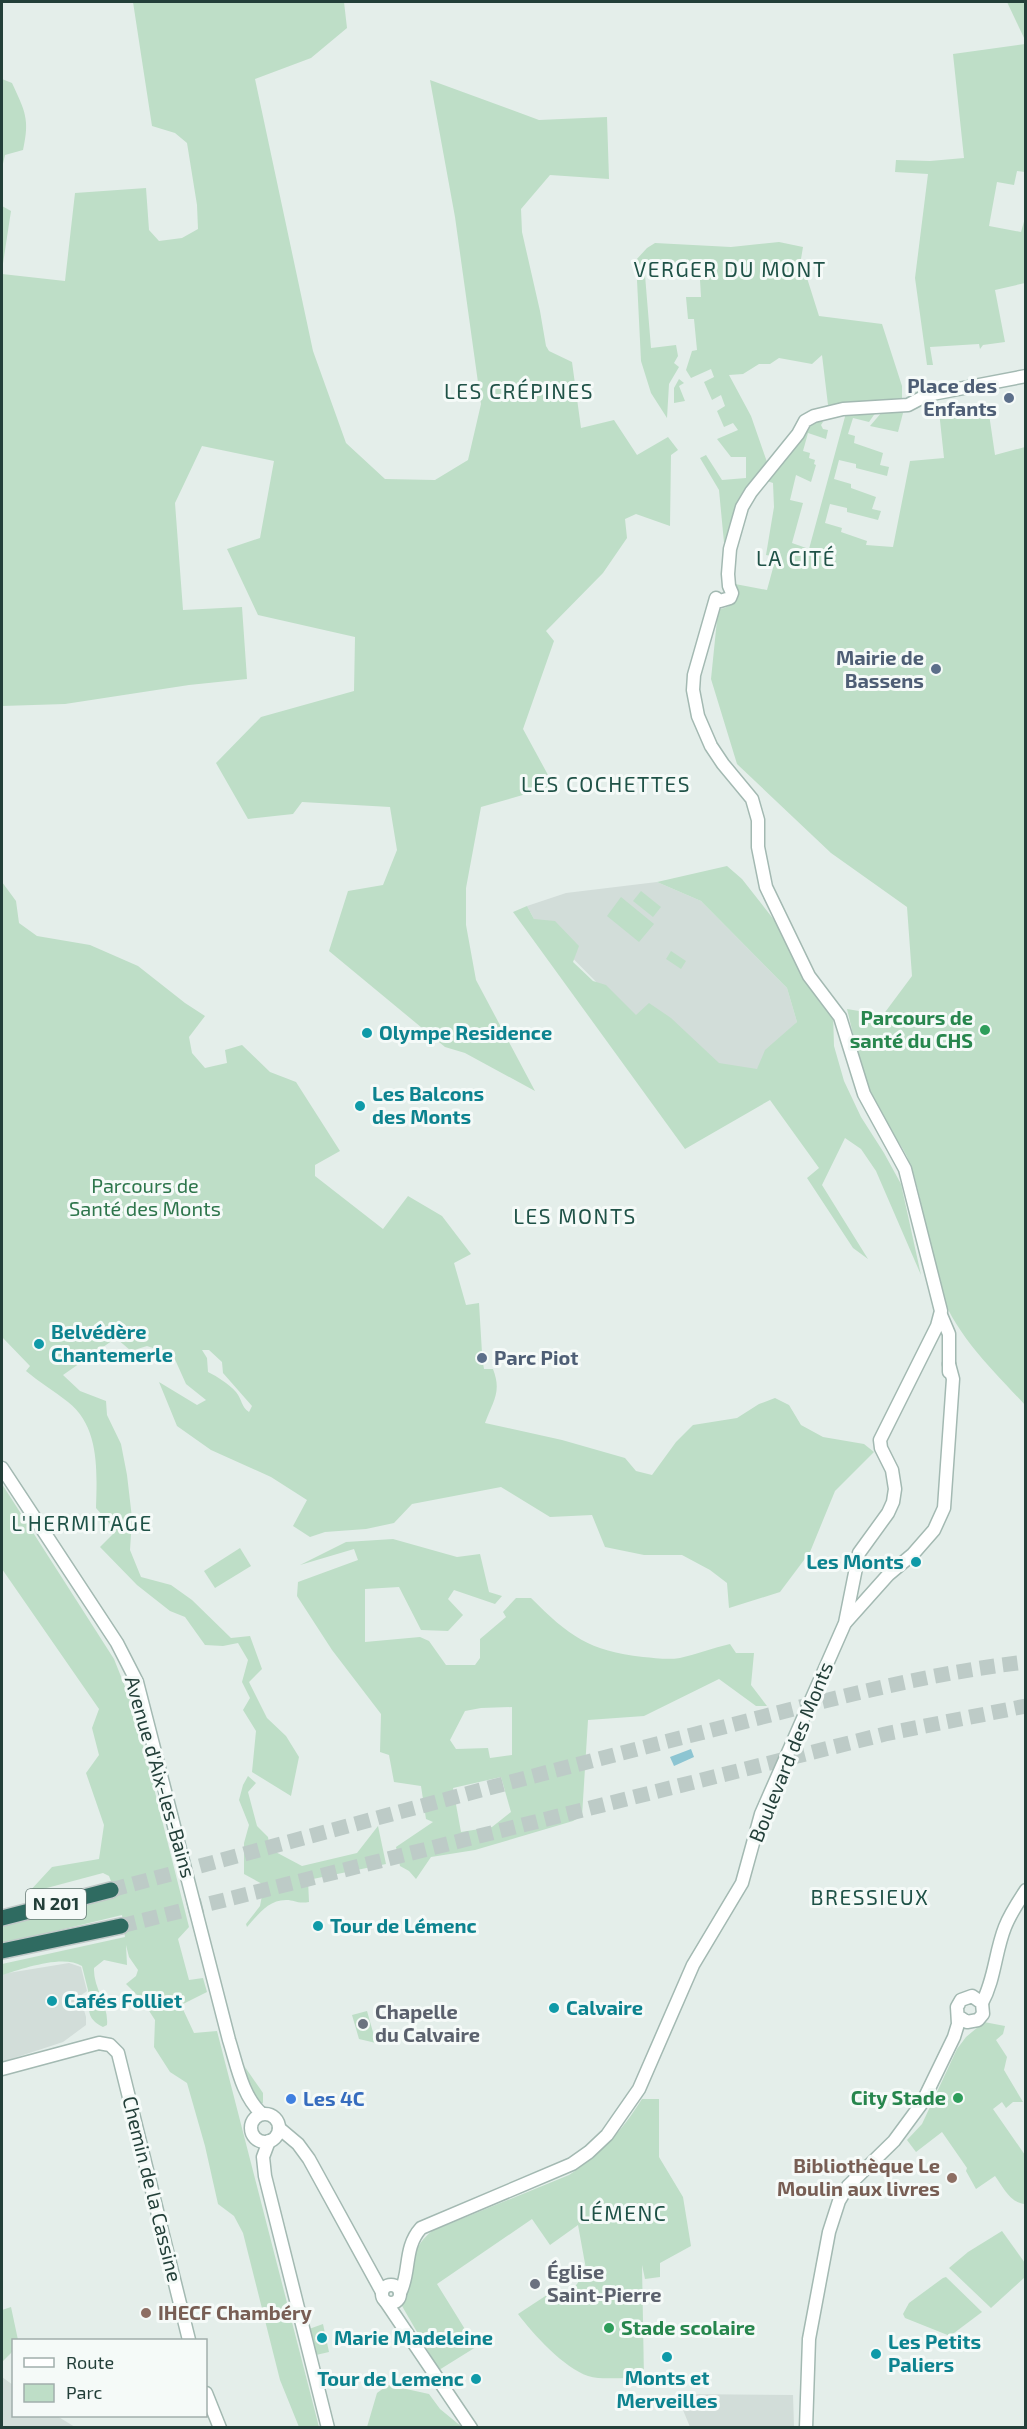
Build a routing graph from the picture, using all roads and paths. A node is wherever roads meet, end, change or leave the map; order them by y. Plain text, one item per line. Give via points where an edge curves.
1 (1026, 376) edge
2 (940, 1324) junction
3 (2, 1468) edge
4 (845, 1623) junction
5 (111, 1890) tunnel mouth
6 (1026, 1890) edge
7 (2, 1918) edge
8 (121, 1926) tunnel mouth
9 (2, 1951) edge
10 (979, 2000) junction
11 (963, 2019) junction
12 (2, 2069) edge
13 (258, 2118) junction
14 (274, 2136) junction
15 (391, 2293) junction
16 (189, 2339) edge
17 (207, 2395) edge
18 (220, 2427) edge
19 (327, 2427) edge
20 (471, 2427) edge
21 (806, 2427) edge

1 - 2 street via 927,395 908,405 843,409 805,421 742,507 729,555 730,598 716,598 694,675 698,716 711,746 756,809 766,887 809,976 840,1017 864,1094 906,1169
2 - 4 street via 880,1440 892,1470 893,1502 859,1553
2 - 4 street via 950,1345 952,1386 944,1508 934,1530
3 - 13 street, Avenue d'Aix-les-Bains via 117,1643 137,1682 242,2081
4 - 15 street, Boulevard des Monts via 761,1814 742,1883 693,1965 639,2089 624,2114 590,2152 572,2164 421,2228 414,2236 405,2277
5 - 7 highway, N 201
6 - 10 street via 1004,1928 991,1976
8 - 9 highway, N 201
10 - 11 street via 984,2010 981,2017 974,2022
10 - 11 street via 968,1996 961,2000 957,2007
11 - 21 street via 922,2103 894,2141 848,2186 839,2201 829,2232 809,2338
12 - 16 street, Chemin de la Cassine via 89,2045 106,2043 116,2050
13 - 14 street via 267,2115 276,2119
13 - 14 street via 252,2131 255,2138 264,2142
14 - 15 street via 303,2149 370,2271
14 - 19 street via 263,2157 265,2176
15 - 20 street via 399,2318
17 - 18 street

